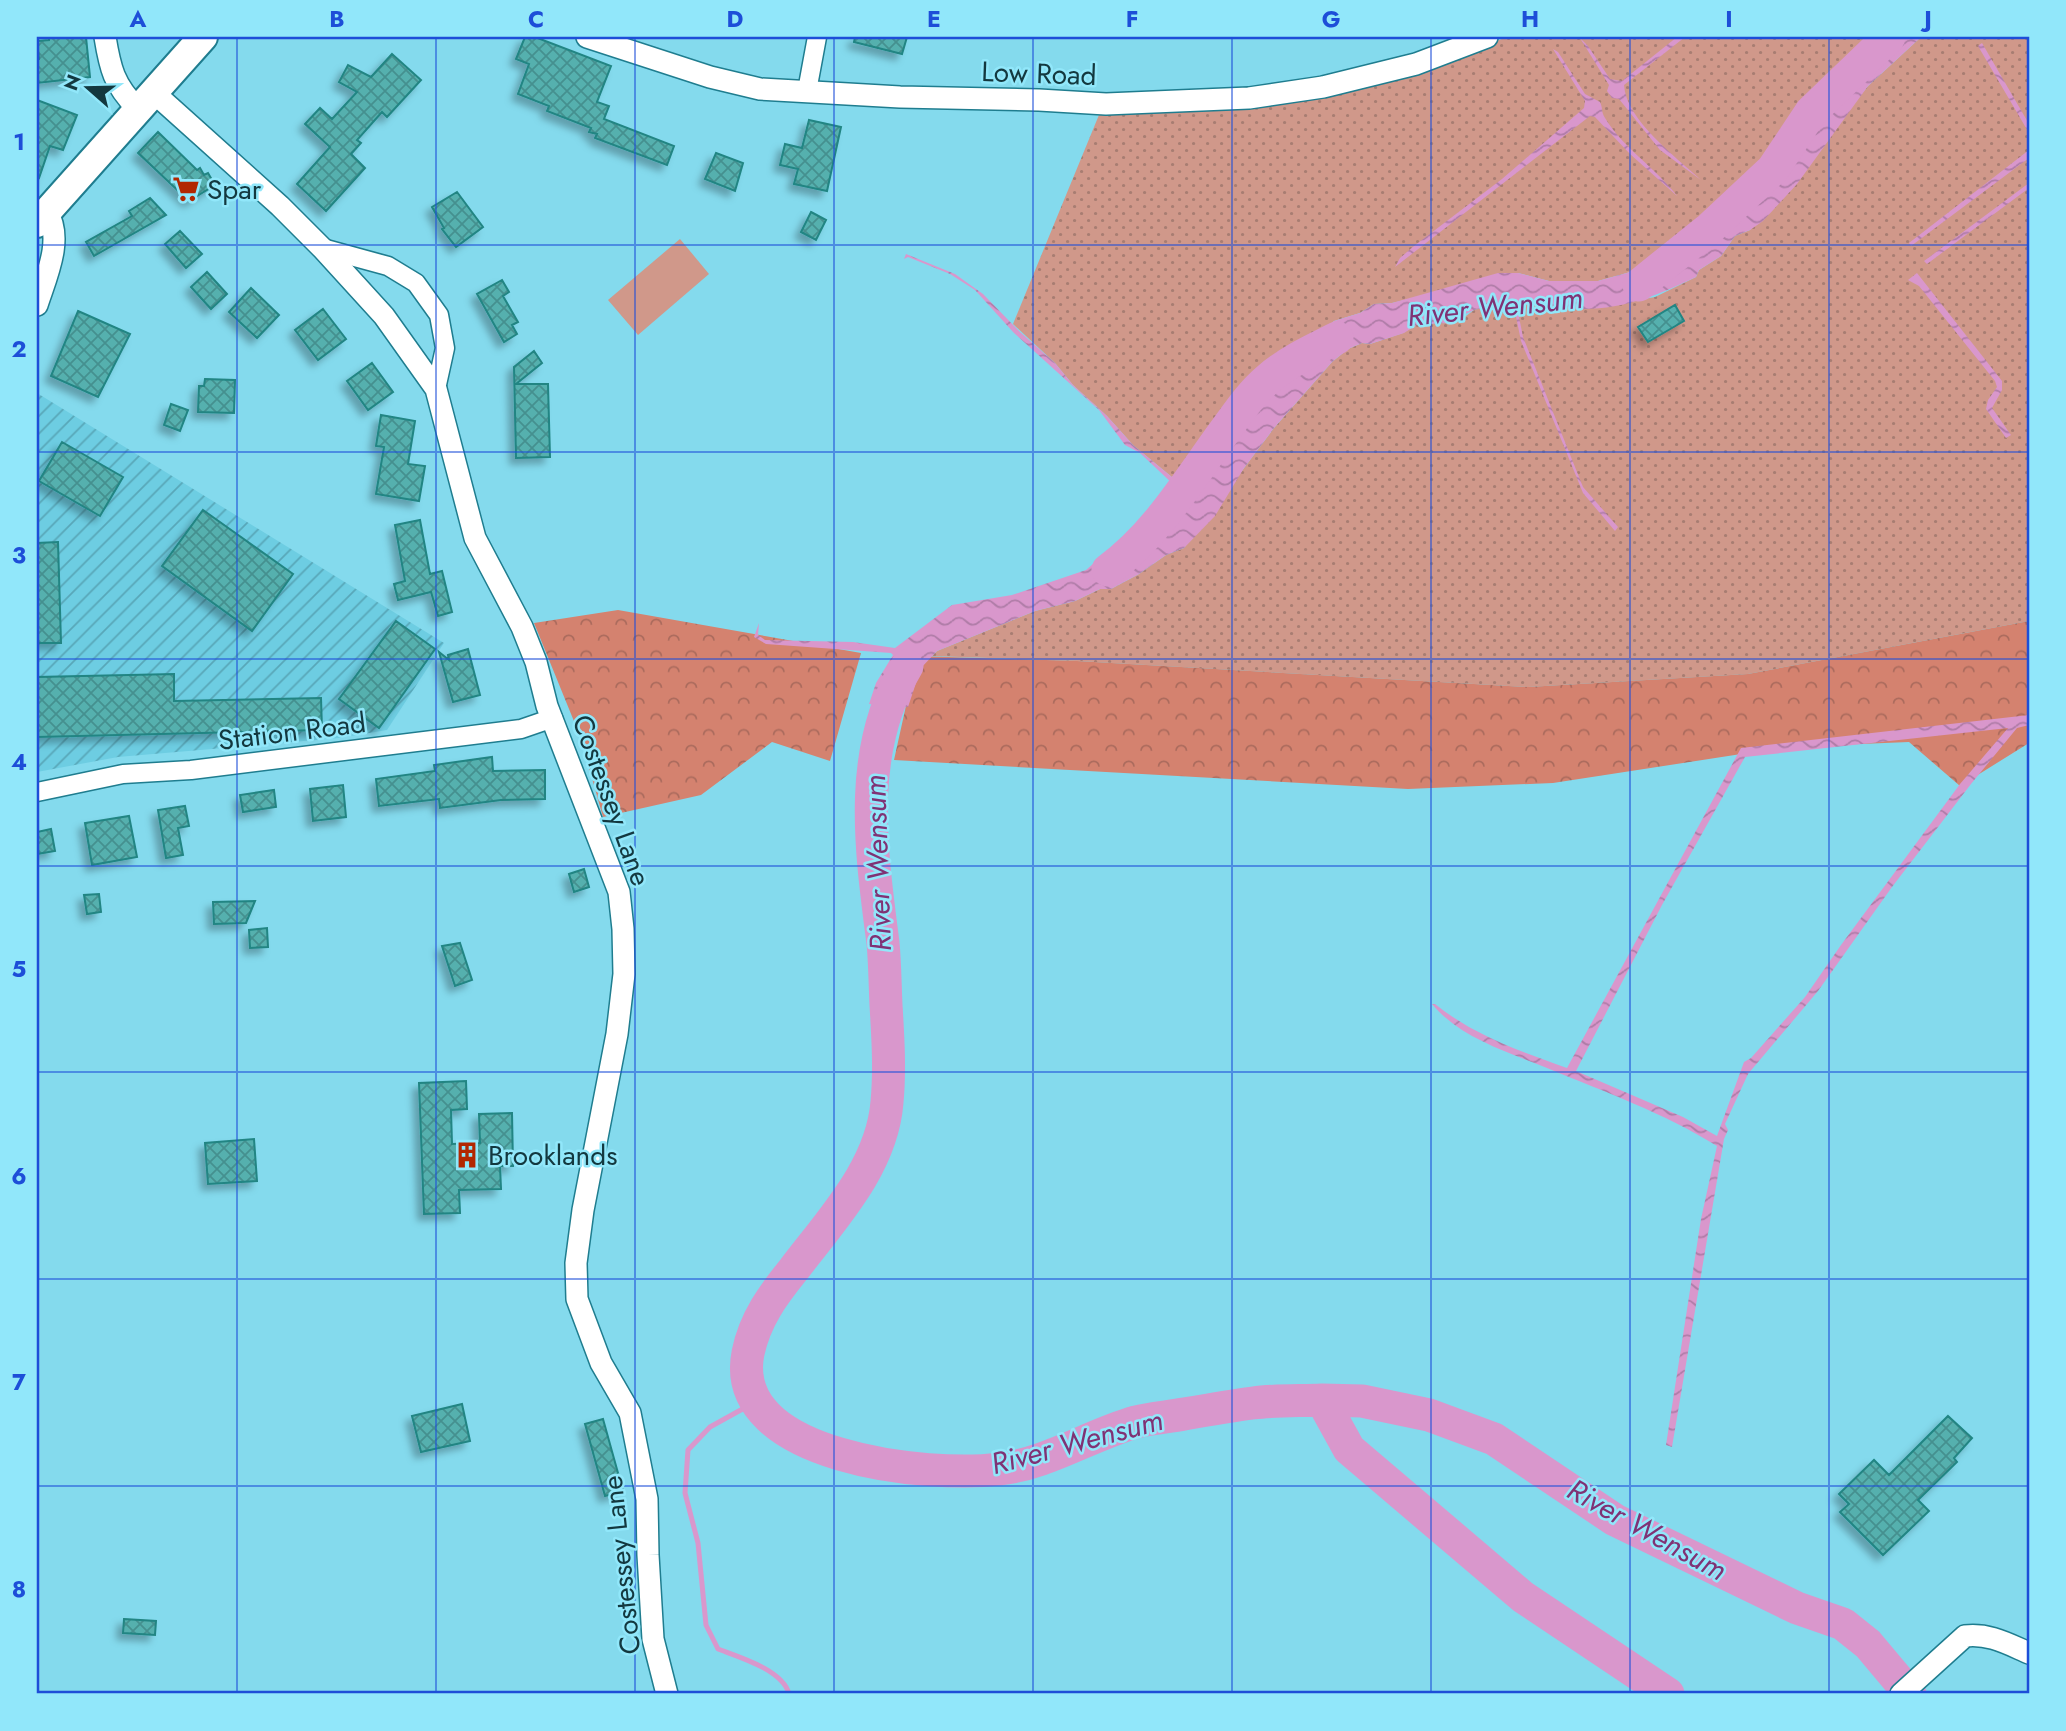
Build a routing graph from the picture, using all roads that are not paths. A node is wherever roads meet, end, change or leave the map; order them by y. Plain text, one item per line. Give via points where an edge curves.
1 (105, 37) edge
2 (203, 37) edge
3 (587, 37) edge
4 (817, 37) edge
5 (1487, 37) edge
6 (807, 91) junction
7 (145, 100) junction
8 (42, 217) edge
9 (322, 247) junction
10 (40, 285) edge
11 (37, 305) edge
12 (436, 389) junction
13 (553, 719) junction
14 (37, 792) edge
15 (2029, 1653) edge
16 (667, 1694) edge
17 (1901, 1694) edge

1 - 7 street, Costessey Lane via 109,67 121,92
2 - 7 main road
3 - 6 street, Low Road via 710,77 760,89
4 - 6 street
5 - 6 street, Low Road via 1416,64 1323,87 1249,98 1106,104
7 - 8 main road
7 - 9 street, Costessey Lane via 280,206
8 - 10 street via 53,222 54,246
9 - 12 street, Costessey Lane via 384,316
9 - 12 street, Costessey Lane via 388,266 416,283 439,315 445,348
10 - 11 street
12 - 13 street, Costessey Lane via 475,538 522,626
13 - 14 street, Station Road via 521,729 191,770 123,774
13 - 16 street, Costessey Lane via 619,892 622,917 624,974 617,1034 583,1210 577,1299 601,1363 630,1413 647,1499 653,1639
15 - 17 street via 1990,1636 1965,1636

